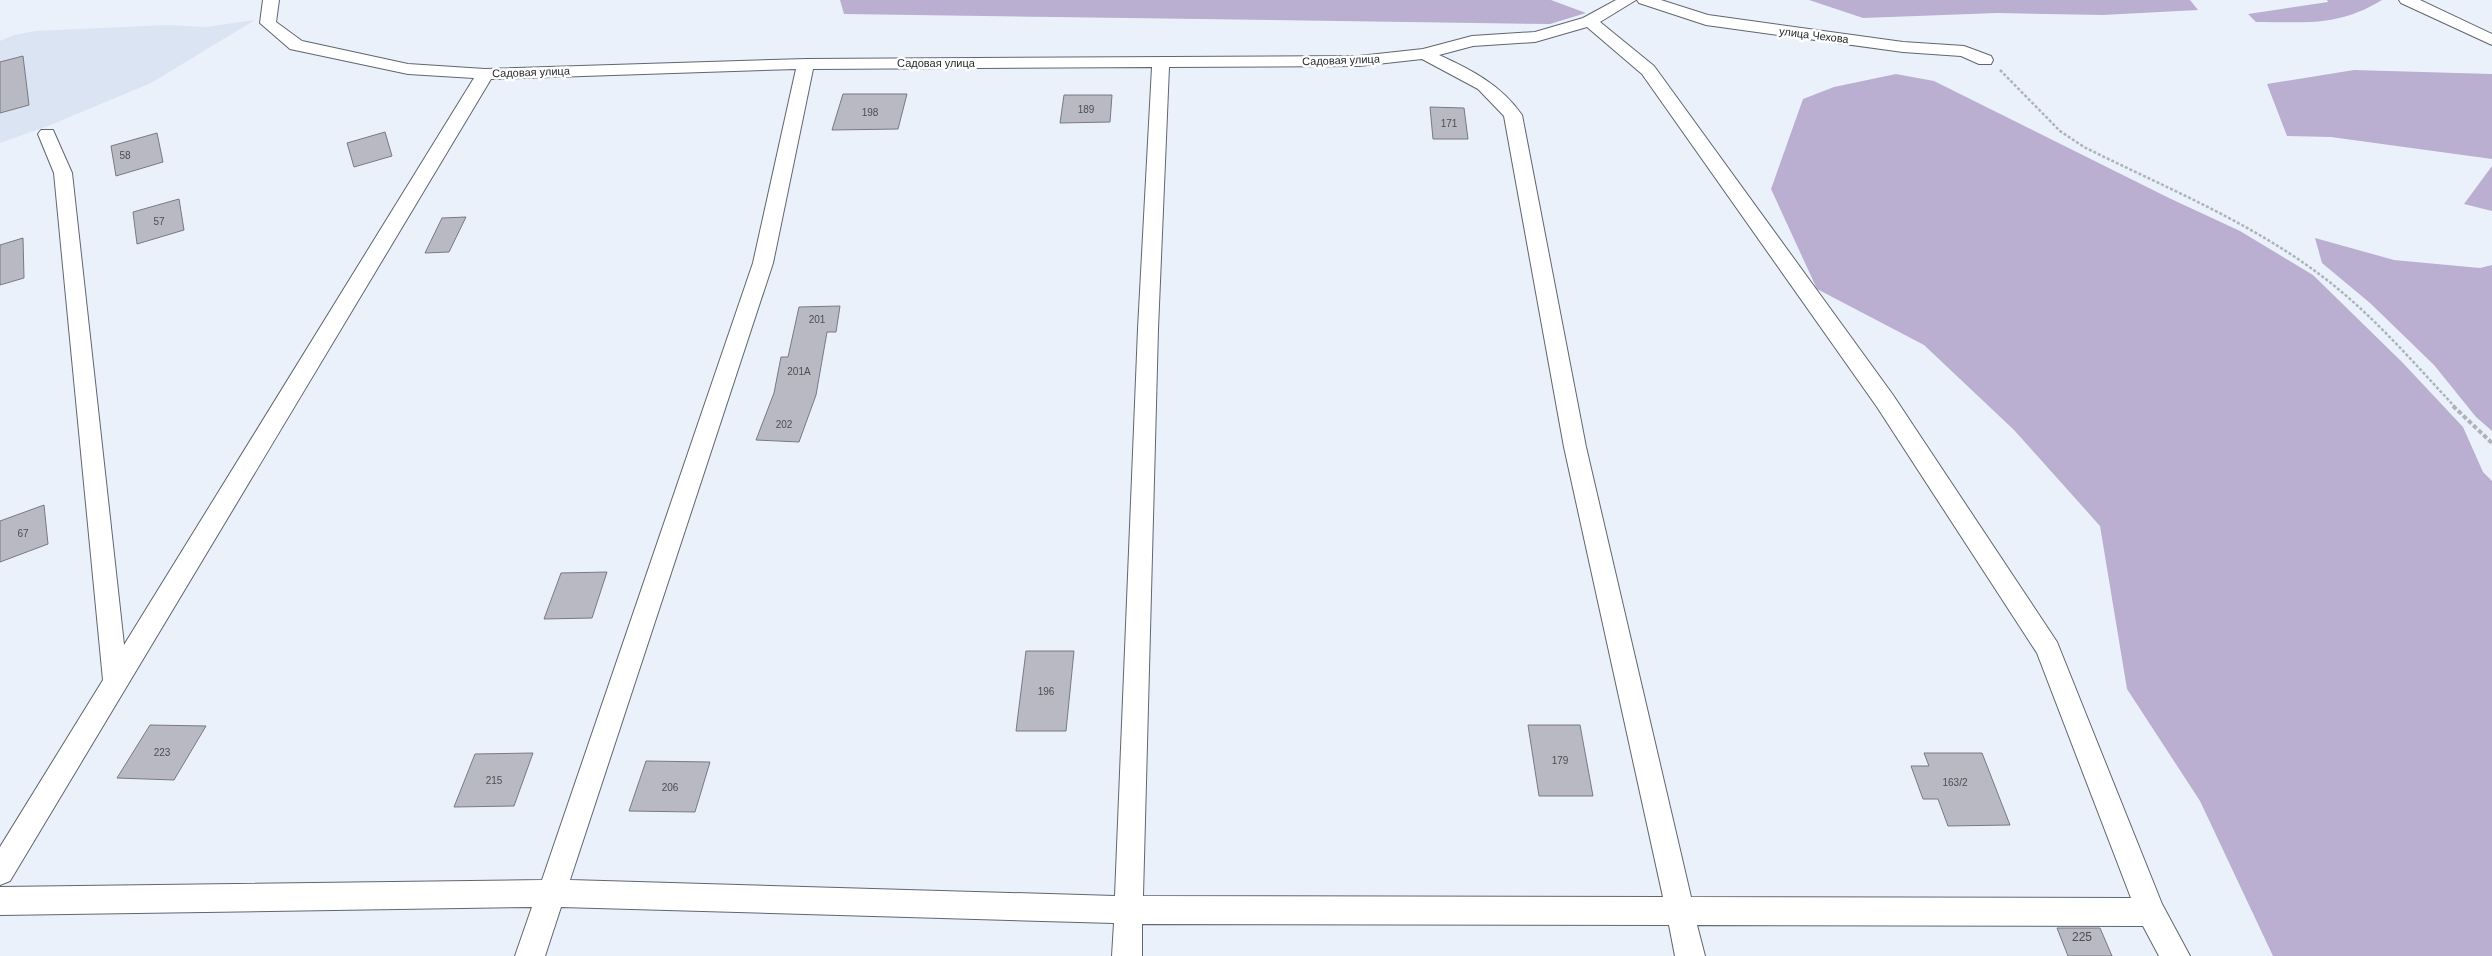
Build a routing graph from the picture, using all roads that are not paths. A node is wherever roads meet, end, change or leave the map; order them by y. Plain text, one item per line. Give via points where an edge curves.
1 (271, 0) edge
2 (1628, 0) edge
3 (1645, 0) edge
4 (2407, 0) edge
5 (1589, 21) junction
6 (2492, 40) edge
7 (1424, 54) junction
8 (1985, 60) road end
9 (1161, 62) junction
10 (806, 64) junction
11 (485, 74) junction
12 (47, 134) dead end
13 (116, 684) junction
14 (0, 872) edge
15 (552, 893) junction
16 (0, 901) edge
17 (1130, 910) junction
18 (1680, 912) junction
19 (2151, 912) junction
20 (530, 956) edge
21 (1127, 956) edge
22 (1690, 956) edge
23 (2175, 956) edge

1 - 11 street, Садовая улица via 268,23 296,45 408,69
2 - 5 street, Садовая улица
3 - 8 street, улица Чехова via 1706,20 1903,47 1964,51
4 - 6 street
5 - 7 street, Садовая улица via 1535,36 1472,41
5 - 19 street via 1648,70 1885,401 2048,649
7 - 9 street, Садовая улица via 1359,61
7 - 18 street via 1483,83 1500,96 1513,115 1575,447
9 - 10 street, Садовая улица
9 - 17 street via 1148,339
10 - 11 street, Садовая улица
10 - 15 street via 763,263
11 - 13 street
12 - 13 street via 63,173
13 - 14 street
15 - 16 street
15 - 17 street
15 - 20 street
17 - 18 street
17 - 21 street
18 - 19 street
18 - 22 street
19 - 23 street

